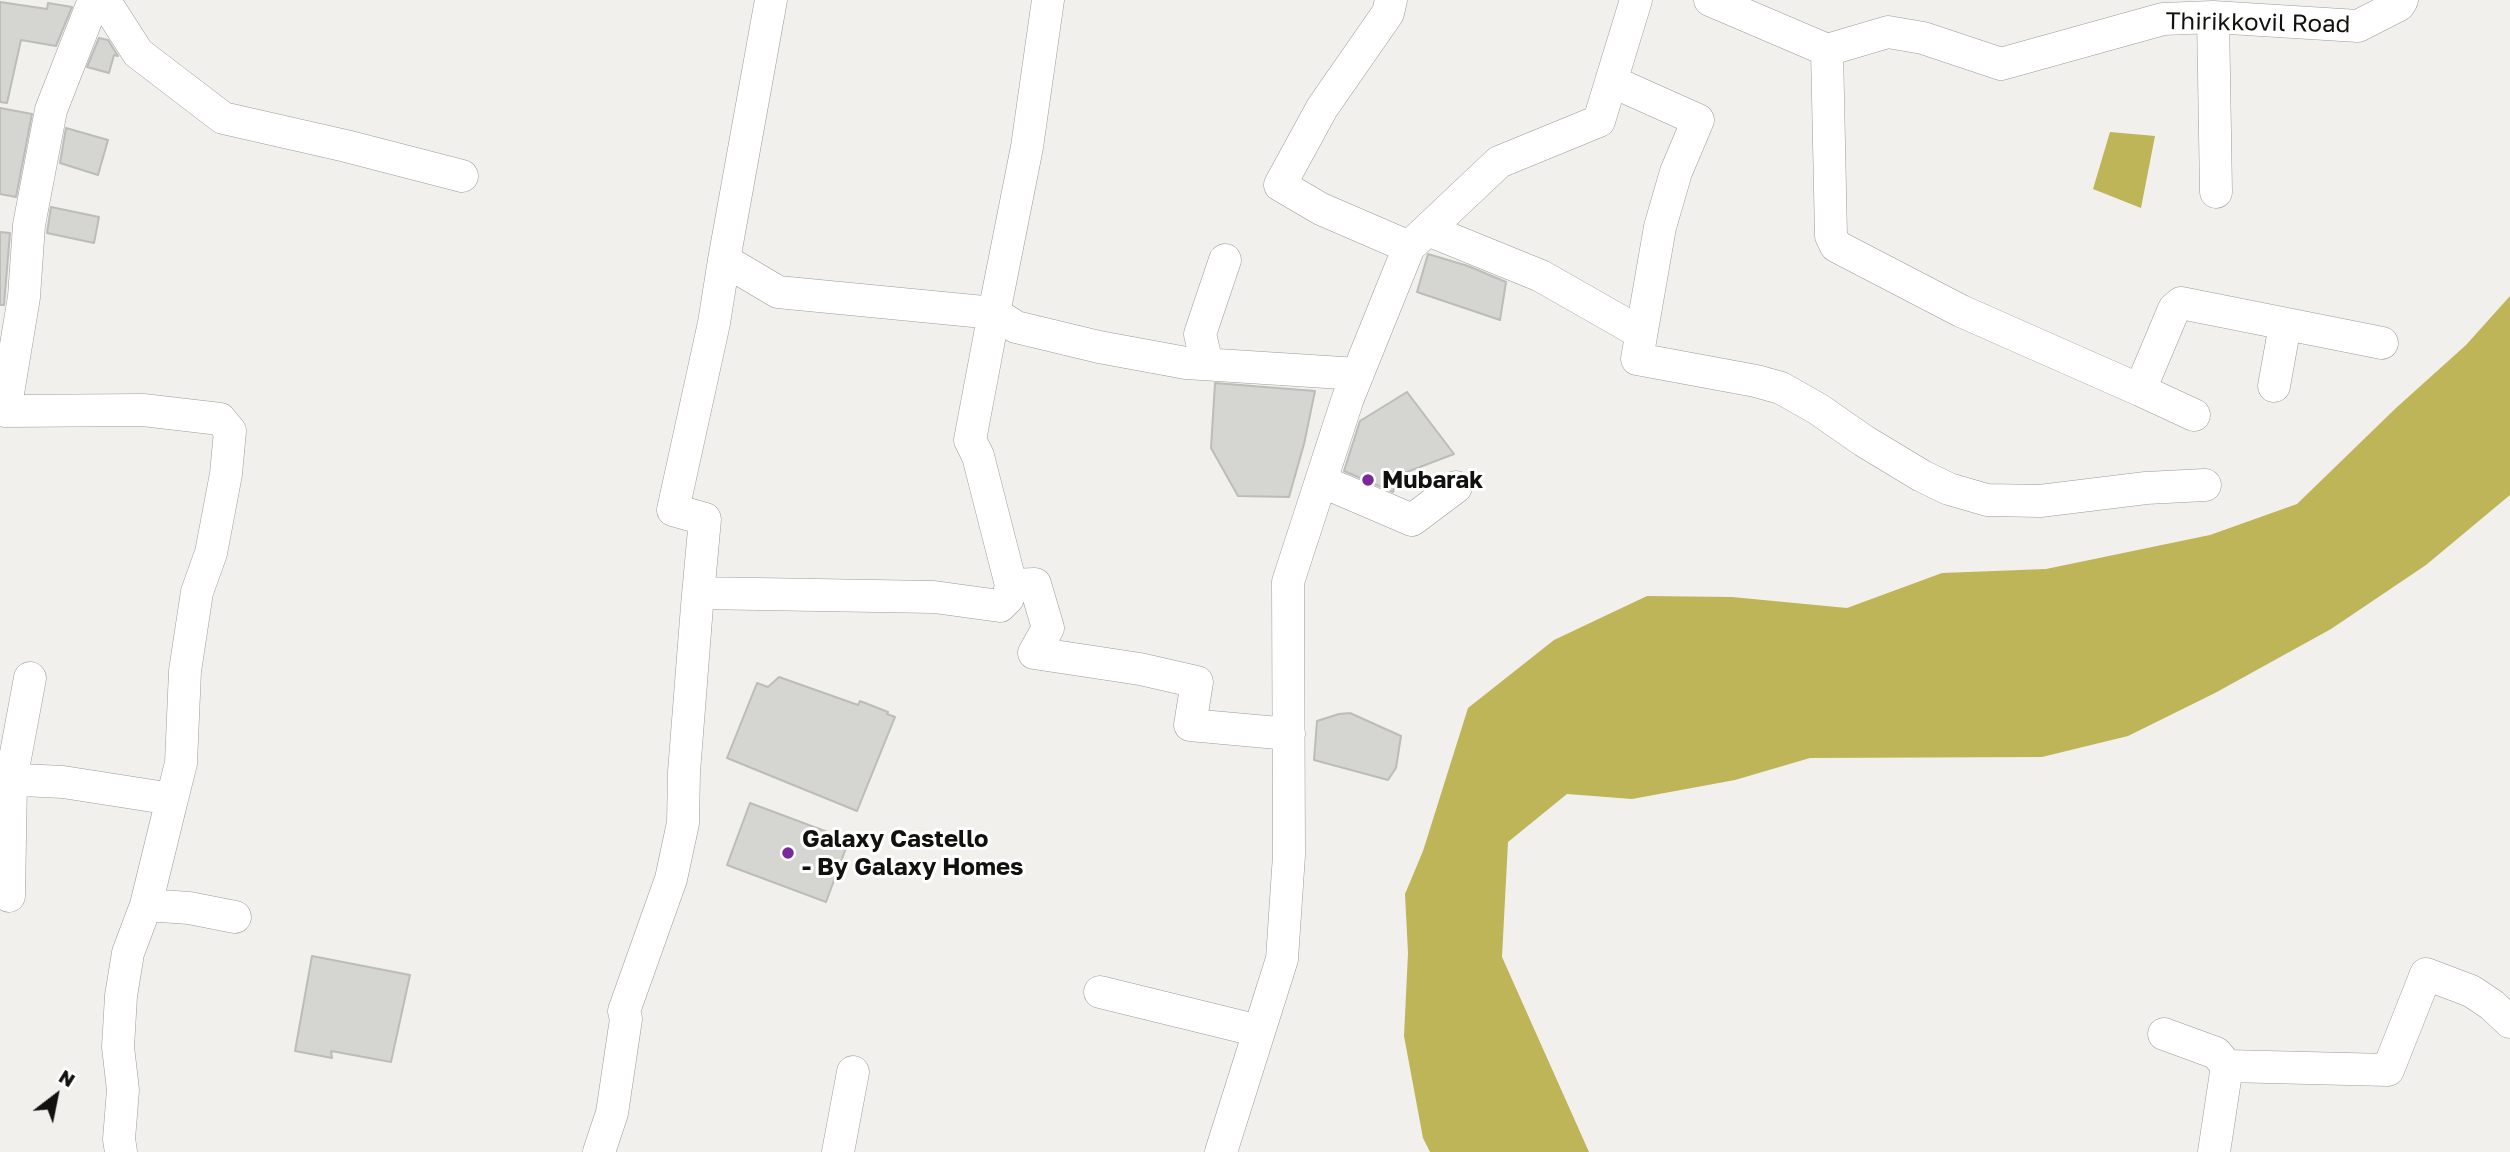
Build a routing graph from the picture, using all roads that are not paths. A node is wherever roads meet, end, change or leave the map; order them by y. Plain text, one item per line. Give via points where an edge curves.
1 (93, 0) edge
2 (104, 0) edge
3 (771, 0) edge
4 (1048, 0) edge
5 (1391, 0) edge
6 (1636, 0) edge
7 (1710, 0) edge
8 (2402, 0) edge
9 (2213, 17) junction
10 (1827, 50) junction
11 (1611, 80) junction
12 (462, 176) dead end
13 (2216, 191) dead end
14 (1418, 239) junction
15 (724, 260) junction
16 (1225, 260) dead end
17 (994, 313) junction
18 (2285, 325) junction
19 (1641, 333) junction
20 (2382, 343) dead end
21 (1207, 364) junction
22 (1358, 373) junction
23 (2274, 386) dead end
24 (2140, 390) junction
25 (2, 411) edge
26 (2194, 415) dead end
27 (1321, 481) junction
28 (2205, 485) dead end
29 (1457, 487) dead end
30 (1011, 585) junction
31 (699, 593) junction
32 (30, 678) dead end
33 (1289, 734) junction
34 (5, 780) edge
35 (172, 799) junction
36 (9, 896) dead end
37 (146, 905) junction
38 (235, 917) dead end
39 (1100, 992) dead end
40 (2510, 1022) edge
41 (1259, 1031) junction
42 (2164, 1034) dead end
43 (2227, 1066) junction
44 (853, 1072) dead end
45 (121, 1152) edge
46 (599, 1152) edge
47 (838, 1152) edge
48 (1221, 1152) edge
49 (2214, 1152) edge

1 - 25 street via 51,110
2 - 12 street via 138,53 223,118
3 - 15 street
4 - 17 street via 1027,147
5 - 14 street via 1388,13 1322,108 1280,185 1321,209
6 - 11 street
7 - 10 street
8 - 9 street, Thirikkovil Road via 2358,26
9 - 10 street, Thirikkovil Road via 2163,19 2001,64 1923,38 1888,32
9 - 13 street
10 - 24 street via 1833,243 1961,311
11 - 14 street via 1599,121 1499,162
11 - 19 street via 1698,120 1666,202
14 - 19 street via 1541,276
14 - 22 street
15 - 17 street via 778,292
15 - 31 street via 673,510 705,519
16 - 21 street via 1200,334
17 - 21 street via 1016,327 1099,347
17 - 30 street via 970,440
18 - 20 street
18 - 23 street
18 - 24 street via 2181,303
19 - 28 street via 1637,359 1782,388 1906,467 1970,496 2030,502
21 - 22 street
22 - 27 street
24 - 26 street
25 - 35 street via 144,410 220,419 230,431 211,552 197,592 185,671 181,763
27 - 29 street via 1412,520
27 - 33 street via 1287,582
30 - 31 street via 1000,606 934,597
30 - 33 street via 1035,584 1048,628 1034,653 1197,682 1190,724
31 - 46 street via 683,823 671,879 624,1012 612,1113
32 - 34 street
33 - 41 street via 1289,855 1282,959
34 - 35 street via 63,782
34 - 36 street
35 - 37 street
37 - 38 street
37 - 45 street via 128,953 121,996
39 - 41 street
40 - 43 street via 2471,991 2426,974 2388,1070
41 - 48 street
42 - 43 street via 2216,1053
43 - 49 street
44 - 47 street

